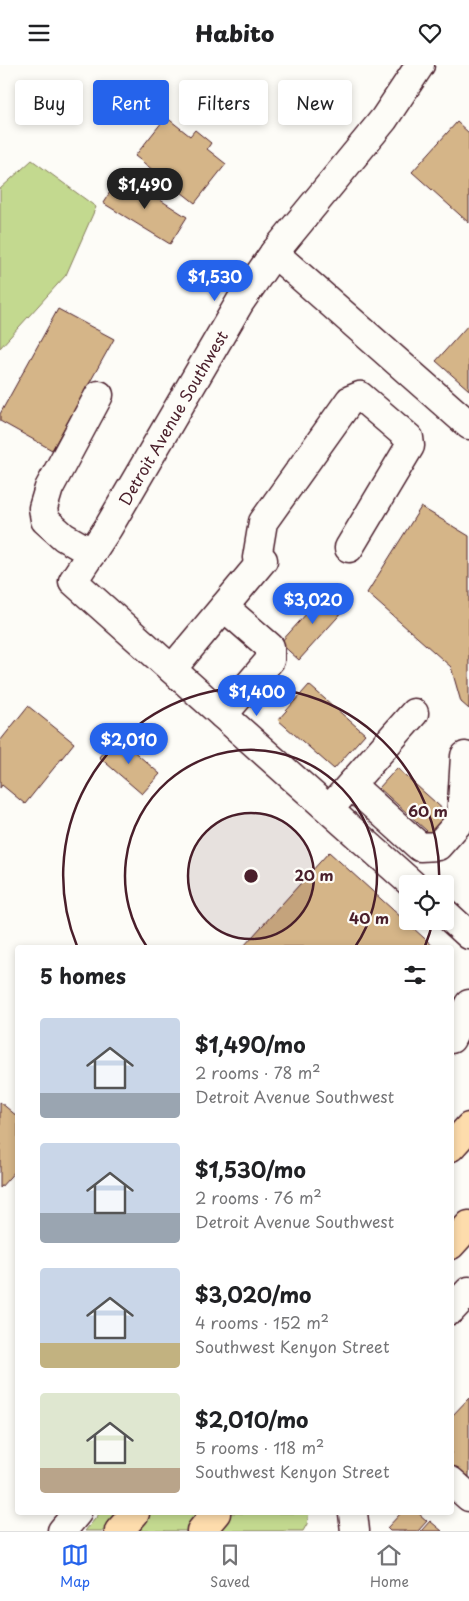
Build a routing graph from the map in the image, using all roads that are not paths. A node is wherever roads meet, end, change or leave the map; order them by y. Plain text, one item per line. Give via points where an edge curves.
1 (420, 65) edge
2 (274, 253) junction
3 (99, 395) dead end
4 (469, 425) edge
5 (349, 548) dead end
6 (92, 553) junction
7 (224, 607) junction
8 (172, 669) junction
9 (414, 713) dead end
10 (223, 715) junction
11 (465, 756) dead end
12 (351, 785) junction
13 (329, 810) junction
14 (402, 875) edge
15 (454, 921) edge
16 (469, 935) edge
17 (469, 1004) edge
18 (454, 1033) edge
19 (469, 1127) edge
20 (454, 1144) edge
21 (469, 1225) edge
22 (454, 1242) edge
23 (469, 1291) edge
24 (454, 1307) edge
25 (454, 1484) edge
26 (469, 1497) edge
27 (76, 1515) edge
28 (133, 1515) edge
29 (142, 1515) edge
30 (214, 1515) edge
31 (353, 1515) edge
32 (62, 1531) edge
33 (119, 1531) edge
34 (130, 1531) edge
35 (202, 1531) edge
36 (355, 1531) edge

1 - 2 street, Detroit Avenue Southwest via 384,119
2 - 4 street
2 - 6 street, Detroit Avenue Southwest via 240,302
3 - 6 street via 49,488 43,508 46,520 64,537
5 - 7 street via 410,446 409,438 360,396 350,401 263,522 260,559
6 - 8 street, Detroit Avenue Southwest via 73,581
7 - 8 street
7 - 10 street via 270,647 270,660
8 - 10 street
9 - 12 street
10 - 13 street
11 - 12 street via 460,820 438,846 420,847
12 - 13 street
13 - 14 street
15 - 16 street
17 - 18 street
19 - 20 highway
21 - 22 highway
23 - 24 street
25 - 26 street
27 - 32 street
28 - 33 highway
29 - 34 highway
30 - 35 highway
31 - 36 street

